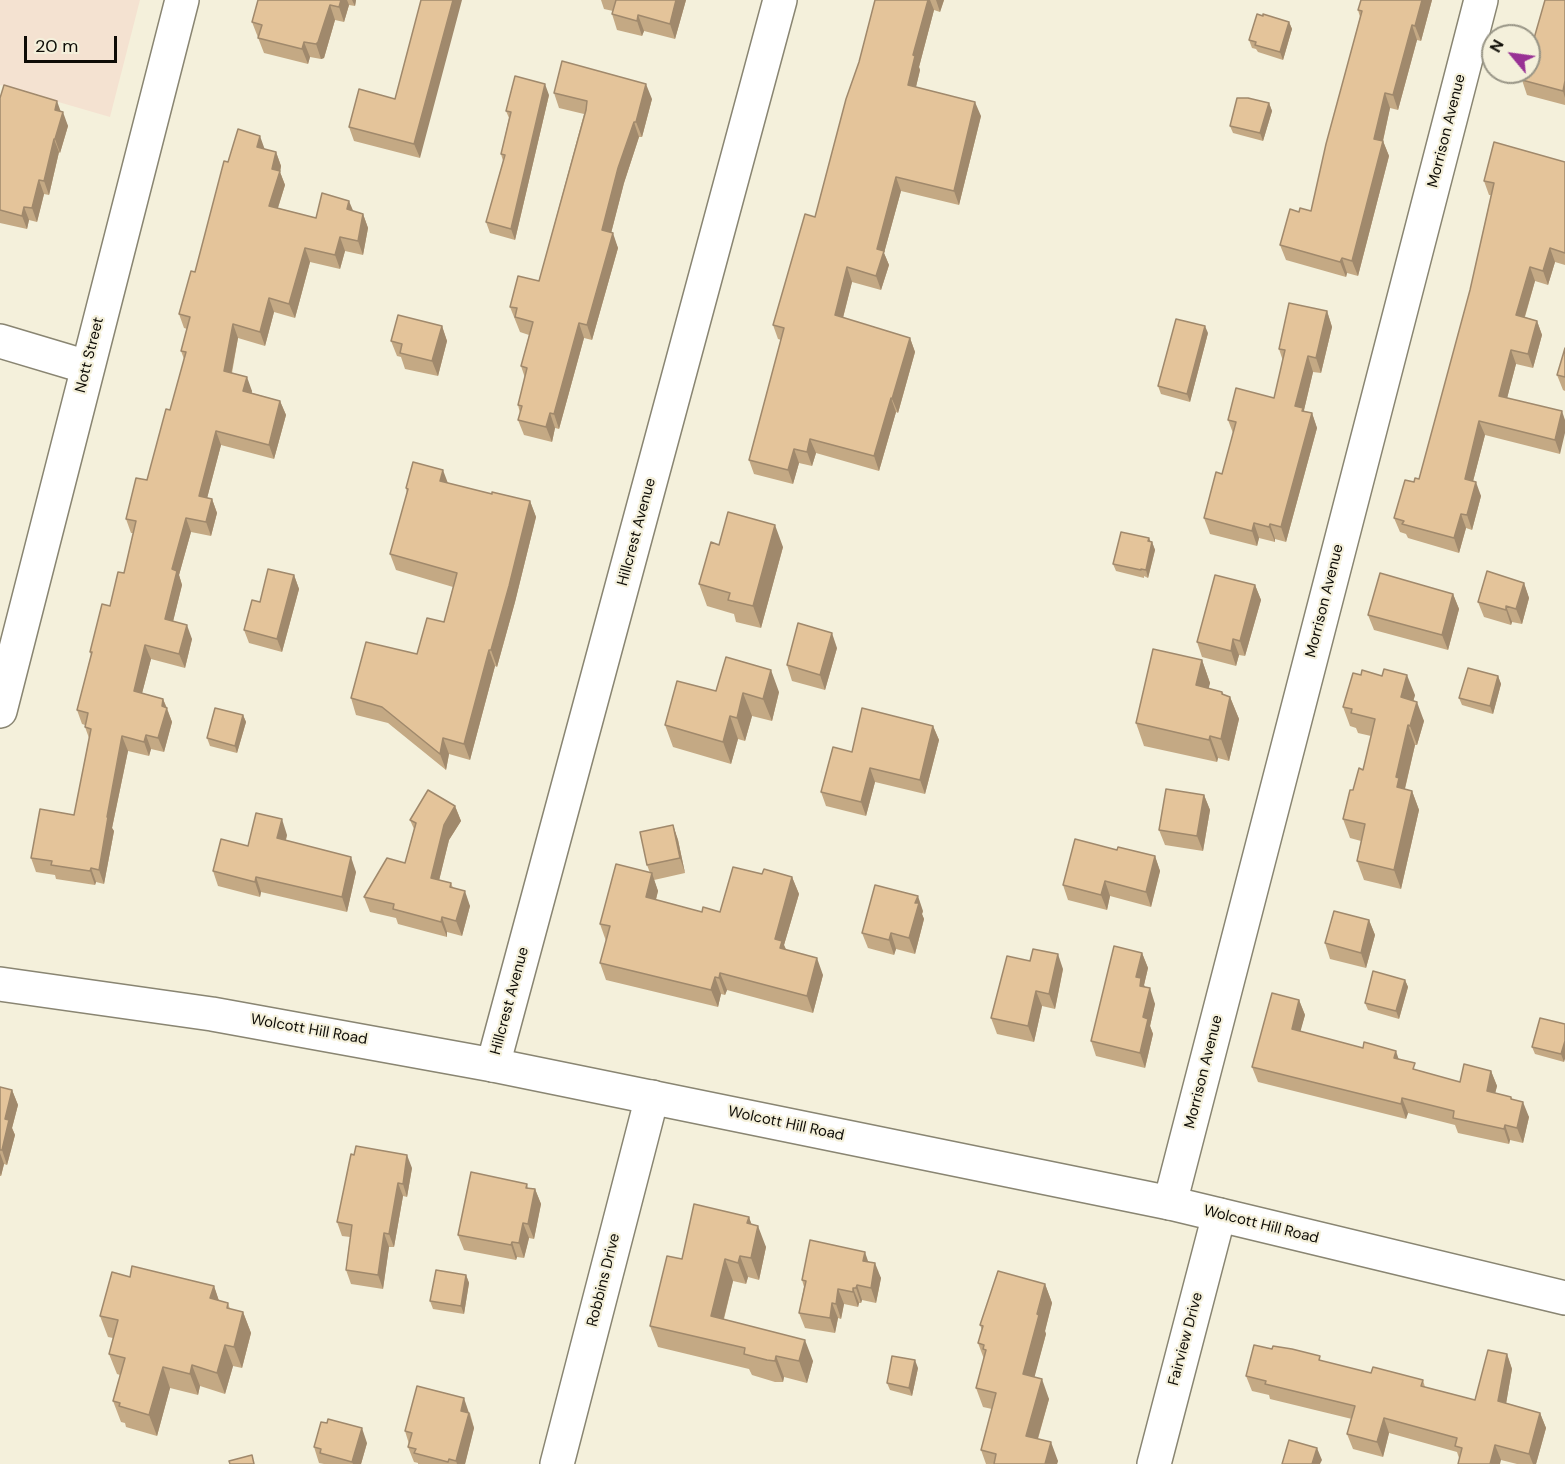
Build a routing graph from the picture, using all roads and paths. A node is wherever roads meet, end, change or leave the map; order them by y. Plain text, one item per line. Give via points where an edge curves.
1 (182, 0) edge
2 (780, 0) edge
3 (1481, 0) edge
4 (0, 341) edge
5 (87, 367) junction
6 (0, 711) edge
7 (0, 984) edge
8 (494, 1065) junction
9 (652, 1097) junction
10 (1170, 1203) junction
11 (1219, 1215) junction
12 (1565, 1298) edge
13 (557, 1464) edge
14 (1154, 1464) edge

1 - 5 street, Nott Street
2 - 8 street, Hillcrest Avenue
3 - 10 street, Morrison Avenue
4 - 5 street
5 - 6 street, Nott Street
7 - 8 street, Wolcott Hill Road via 212,1014
8 - 9 street, Wolcott Hill Road
9 - 10 street, Wolcott Hill Road
9 - 13 street, Robbins Drive
10 - 11 street, Wolcott Hill Road
11 - 12 street, Wolcott Hill Road
11 - 14 street, Fairview Drive

